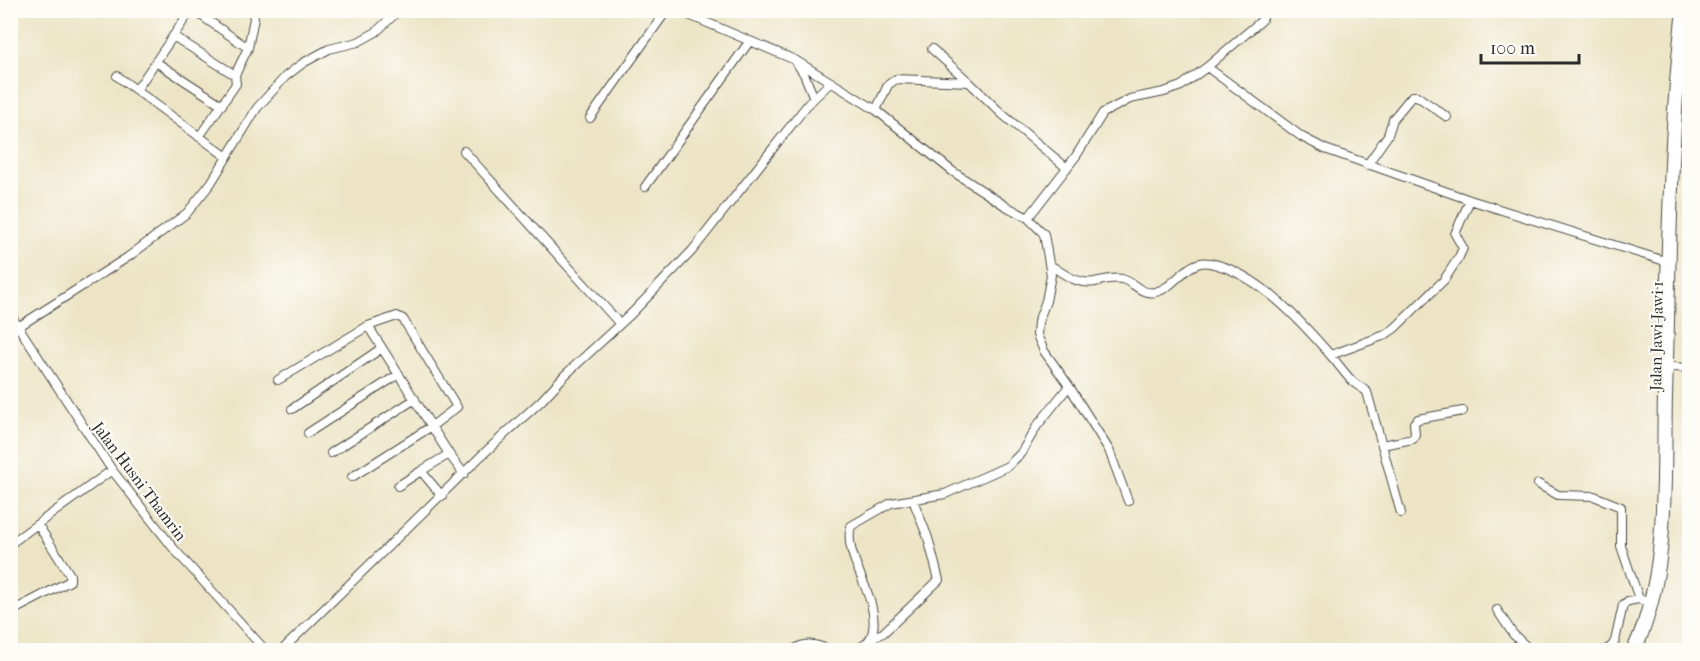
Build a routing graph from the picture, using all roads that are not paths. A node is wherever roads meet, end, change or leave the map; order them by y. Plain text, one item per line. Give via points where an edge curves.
1 (192, 10) edge
2 (250, 10) edge
3 (399, 10) edge
4 (667, 10) edge
5 (677, 10) edge
6 (1262, 10) edge
7 (1684, 10) edge
8 (1689, 20) edge
9 (173, 36) junction
10 (749, 42) junction
11 (249, 48) junction
12 (932, 49) dead end
13 (795, 60) junction
14 (156, 62) junction
15 (1207, 67) junction
16 (235, 75) junction
17 (117, 76) dead end
18 (831, 82) junction
19 (969, 82) junction
20 (137, 89) junction
21 (814, 98) junction
22 (222, 105) junction
23 (876, 110) junction
24 (1447, 117) dead end
25 (590, 118) dead end
26 (199, 137) junction
27 (464, 151) dead end
28 (227, 157) junction
29 (1367, 165) junction
30 (1066, 168) junction
31 (645, 187) dead end
32 (1470, 200) junction
33 (1673, 202) junction
34 (1028, 218) junction
35 (1668, 262) junction
36 (1050, 265) junction
37 (10, 314) edge
38 (620, 324) junction
39 (368, 326) junction
40 (18, 327) junction
41 (382, 348) junction
42 (1335, 353) junction
43 (1672, 367) junction
44 (1689, 368) edge
45 (399, 374) junction
46 (278, 380) dead end
47 (1069, 386) junction
48 (1668, 394) junction
49 (415, 399) junction
50 (292, 409) dead end
51 (1463, 411) dead end
52 (432, 426) junction
53 (308, 433) dead end
54 (1382, 445) junction
55 (331, 453) dead end
56 (449, 454) junction
57 (112, 470) junction
58 (422, 471) junction
59 (464, 474) junction
60 (352, 477) dead end
61 (1538, 484) dead end
62 (398, 486) dead end
63 (442, 496) junction
64 (913, 500) junction
65 (1128, 501) dead end
66 (1401, 513) dead end
67 (38, 525) junction
68 (10, 544) edge
69 (1645, 601) junction
70 (1497, 610) dead end
71 (10, 612) edge
72 (871, 638) junction
73 (265, 651) edge
74 (282, 651) edge
75 (792, 651) edge
76 (1530, 651) edge
77 (1606, 651) edge
78 (1634, 651) edge
79 (1644, 651) edge

1 - 9 street
1 - 11 street
2 - 11 street via 254,16
3 - 28 street via 376,32 329,49 286,76 258,108
4 - 25 street
5 - 10 street
6 - 15 street via 1261,21
7 - 33 highway via 1675,97
8 - 33 highway, Jalan Jawi-Jawi 1
9 - 14 street
9 - 16 street
10 - 13 street
10 - 31 street
11 - 16 street
12 - 19 street
13 - 18 street
13 - 21 street
14 - 20 street
14 - 22 street
15 - 29 street via 1302,137
15 - 30 street via 1182,86 1131,99 1102,112
16 - 22 street via 236,84
17 - 20 street
18 - 21 street
18 - 23 street
19 - 23 street via 896,79 888,85
19 - 30 street
20 - 26 street
21 - 38 street via 692,251
22 - 26 street
23 - 34 street via 952,171
24 - 29 street via 1412,96 1393,119 1388,135
26 - 28 street
27 - 38 street
28 - 40 street via 187,213 128,257
29 - 32 street
30 - 34 street
32 - 35 street
32 - 42 street via 1455,234 1462,252 1444,280 1390,332
33 - 35 highway
33 - 43 highway, Jalan Jawi-Jawi 1
34 - 36 street via 1044,234
35 - 48 highway
36 - 42 street via 1080,282 1120,278 1149,292 1162,290 1197,263 1228,268 1274,297
36 - 47 street via 1037,335
37 - 40 street, Jalan Husni Thamrin
38 - 59 street
39 - 41 street
39 - 46 street
39 - 52 street via 397,316 403,319 457,406
40 - 57 street, Jalan Husni Thamrin
41 - 45 street
41 - 50 street
42 - 54 street via 1354,383 1367,392
43 - 44 street
43 - 48 highway, Jalan Jawi-Jawi 1
45 - 49 street
45 - 53 street
47 - 64 street via 1008,466 945,494
47 - 65 street via 1109,450
48 - 69 highway via 1661,526
48 - 79 highway, Jalan Jawi-Jawi 1 via 1665,574
49 - 52 street
49 - 55 street
51 - 54 street via 1416,420 1413,439
52 - 56 street
52 - 60 street
54 - 66 street
56 - 58 street
56 - 59 street
57 - 67 street
57 - 73 street, Jalan Husni Thamrin via 174,549
58 - 62 street
58 - 63 street
59 - 63 street
61 - 69 street via 1558,495 1594,496 1621,507 1621,546
63 - 74 street
64 - 72 street via 939,580 883,633
64 - 72 street via 891,503 851,526 851,550 873,608
67 - 68 street
67 - 71 street via 70,575 70,582
69 - 77 street via 1628,601 1623,605 1615,641
69 - 78 highway
70 - 76 street
72 - 75 street via 856,650 805,644

